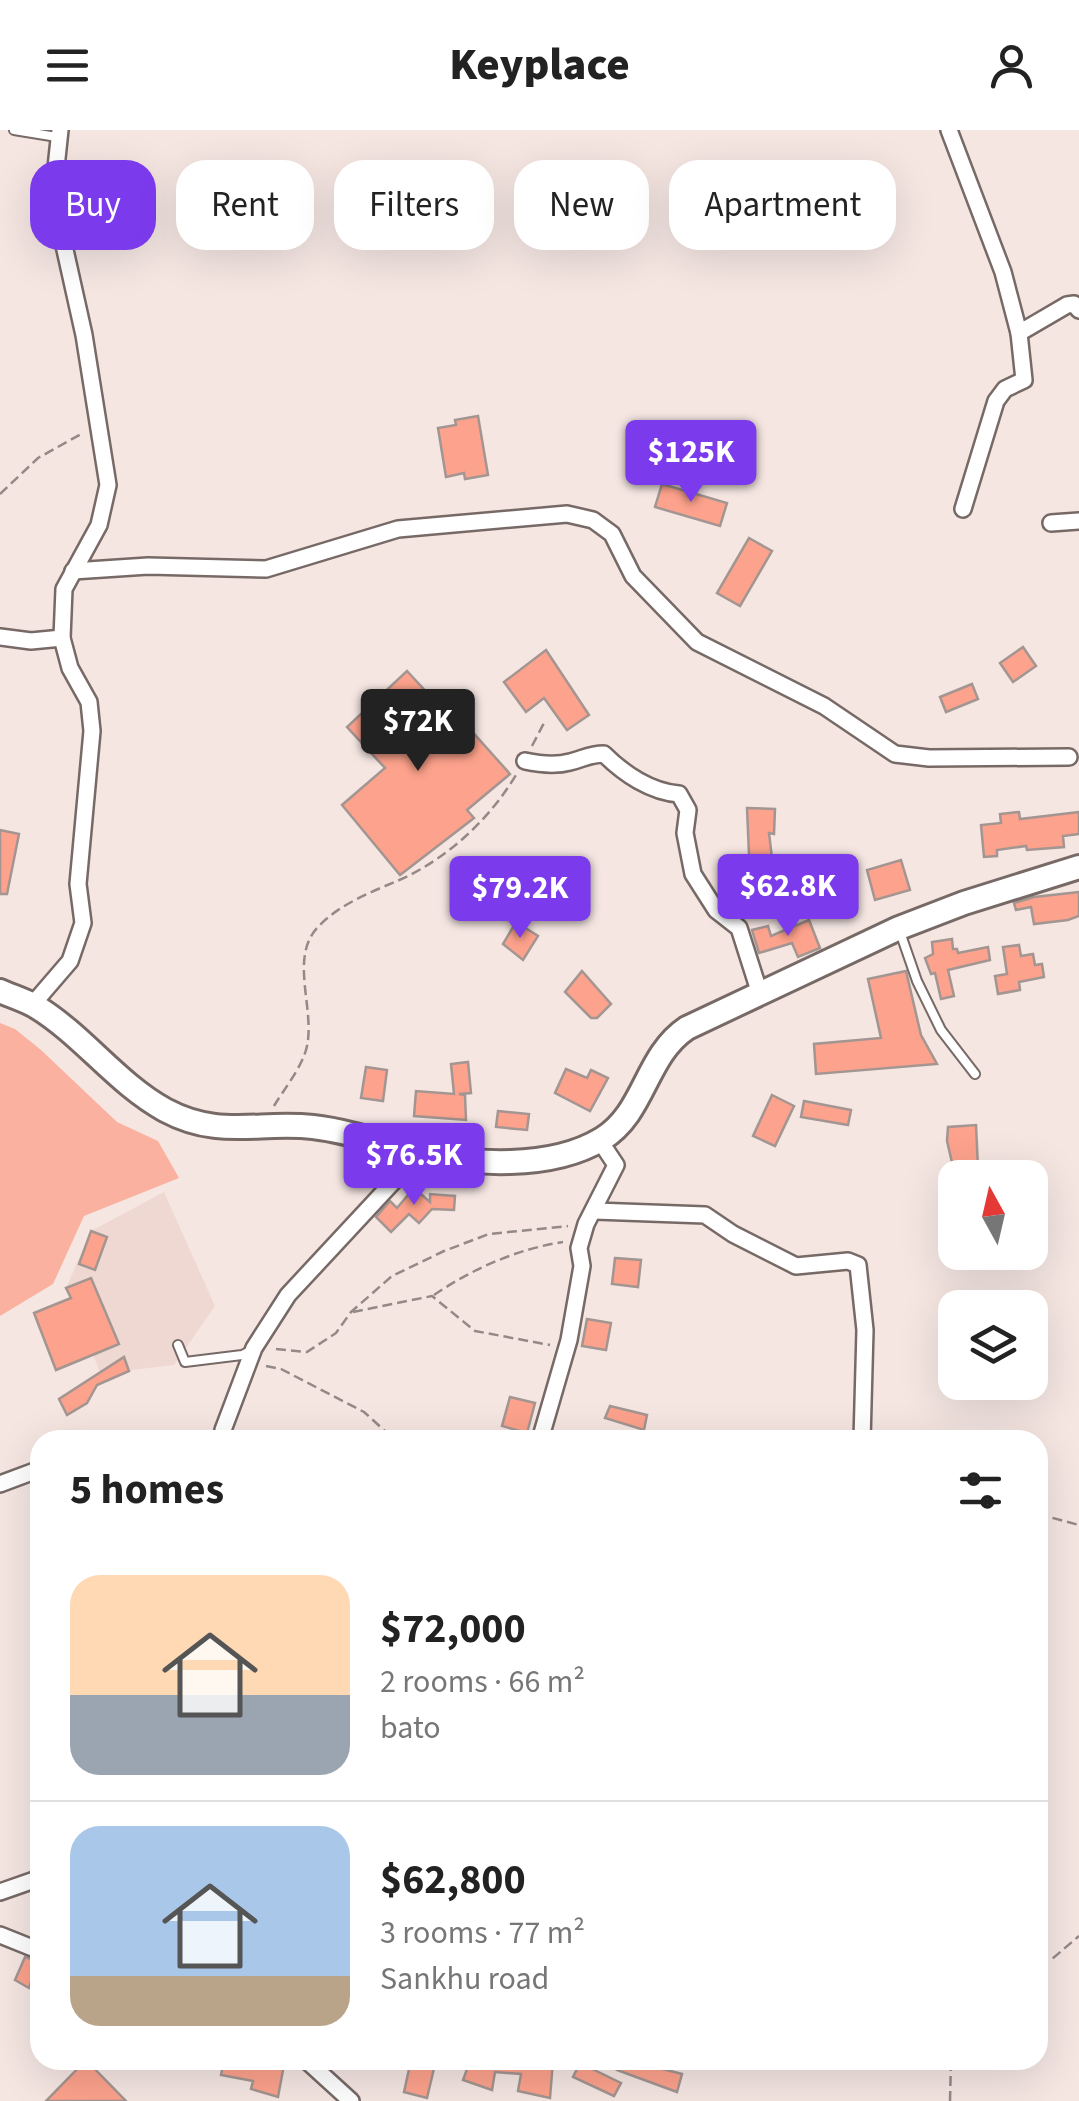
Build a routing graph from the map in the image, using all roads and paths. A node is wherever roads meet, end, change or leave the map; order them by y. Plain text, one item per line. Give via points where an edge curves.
1 (14, 130) edge
2 (949, 130) edge
3 (58, 133) edge
4 (1079, 310) edge
5 (1018, 334) junction
6 (99, 429) junction
7 (0, 494) edge
8 (963, 509) dead end
9 (1079, 521) edge
10 (1051, 523) dead end
11 (73, 572) junction
12 (0, 637) edge
13 (62, 638) junction
14 (545, 721) dead end
15 (1069, 756) dead end
16 (525, 760) junction
17 (1079, 867) edge
18 (899, 928) junction
19 (0, 992) edge
20 (760, 994) junction
21 (32, 1004) junction
22 (975, 1074) dead end
23 (267, 1128) junction
24 (600, 1141) junction
25 (420, 1153) junction
26 (590, 1218) junction
27 (579, 1248) junction
28 (432, 1296) junction
29 (351, 1312) junction
30 (569, 1340) junction
31 (178, 1345) dead end
32 (252, 1356) junction
33 (223, 1430) edge
34 (384, 1430) edge
35 (543, 1430) edge
36 (862, 1430) edge
37 (30, 1472) edge
38 (0, 1484) edge
39 (1048, 1517) edge
40 (1079, 1525) edge
41 (30, 1882) edge
42 (0, 1892) edge
43 (0, 1935) edge
44 (1079, 1936) edge
45 (30, 1947) edge
46 (1048, 1958) edge
47 (317, 2070) edge
48 (950, 2070) edge
49 (350, 2101) edge
50 (950, 2101) edge

1 - 3 lane
2 - 5 street via 1003,272
3 - 6 street via 53,196
4 - 5 street via 1067,305
5 - 8 street via 1024,380 996,401
6 - 7 path via 38,458
6 - 11 street via 106,507
9 - 10 street
11 - 13 street via 64,589
11 - 15 street via 266,569 398,529 582,516 612,534 633,576 697,642 824,706 895,754
12 - 13 street
13 - 21 street via 89,702 92,731 78,884 83,924 70,961
14 - 16 path
16 - 20 street via 543,764 604,754 662,793 679,794 688,810 684,834 692,874 716,910 738,928
16 - 23 path via 486,818 458,843 320,924 308,940 307,1049
17 - 18 main road
18 - 20 main road
18 - 22 lane via 941,1030
19 - 21 main road
20 - 24 main road via 674,1036 624,1123
21 - 23 main road via 167,1111 234,1130
23 - 25 main road via 324,1128
24 - 25 main road via 571,1153 508,1161
24 - 26 street via 616,1165
25 - 32 street via 288,1296
26 - 27 street
26 - 29 path via 489,1234 392,1276
26 - 36 street via 705,1215 796,1266 858,1264 865,1330
27 - 28 path via 578,1240 528,1248
27 - 30 street
28 - 29 path
28 - 30 path via 474,1331 555,1346
29 - 32 path via 336,1333 307,1352
30 - 35 street
31 - 32 lane via 185,1362
32 - 33 street
32 - 34 path via 364,1412
37 - 38 street
39 - 40 path
41 - 42 street
43 - 45 street
44 - 46 path
47 - 49 street
48 - 50 path

